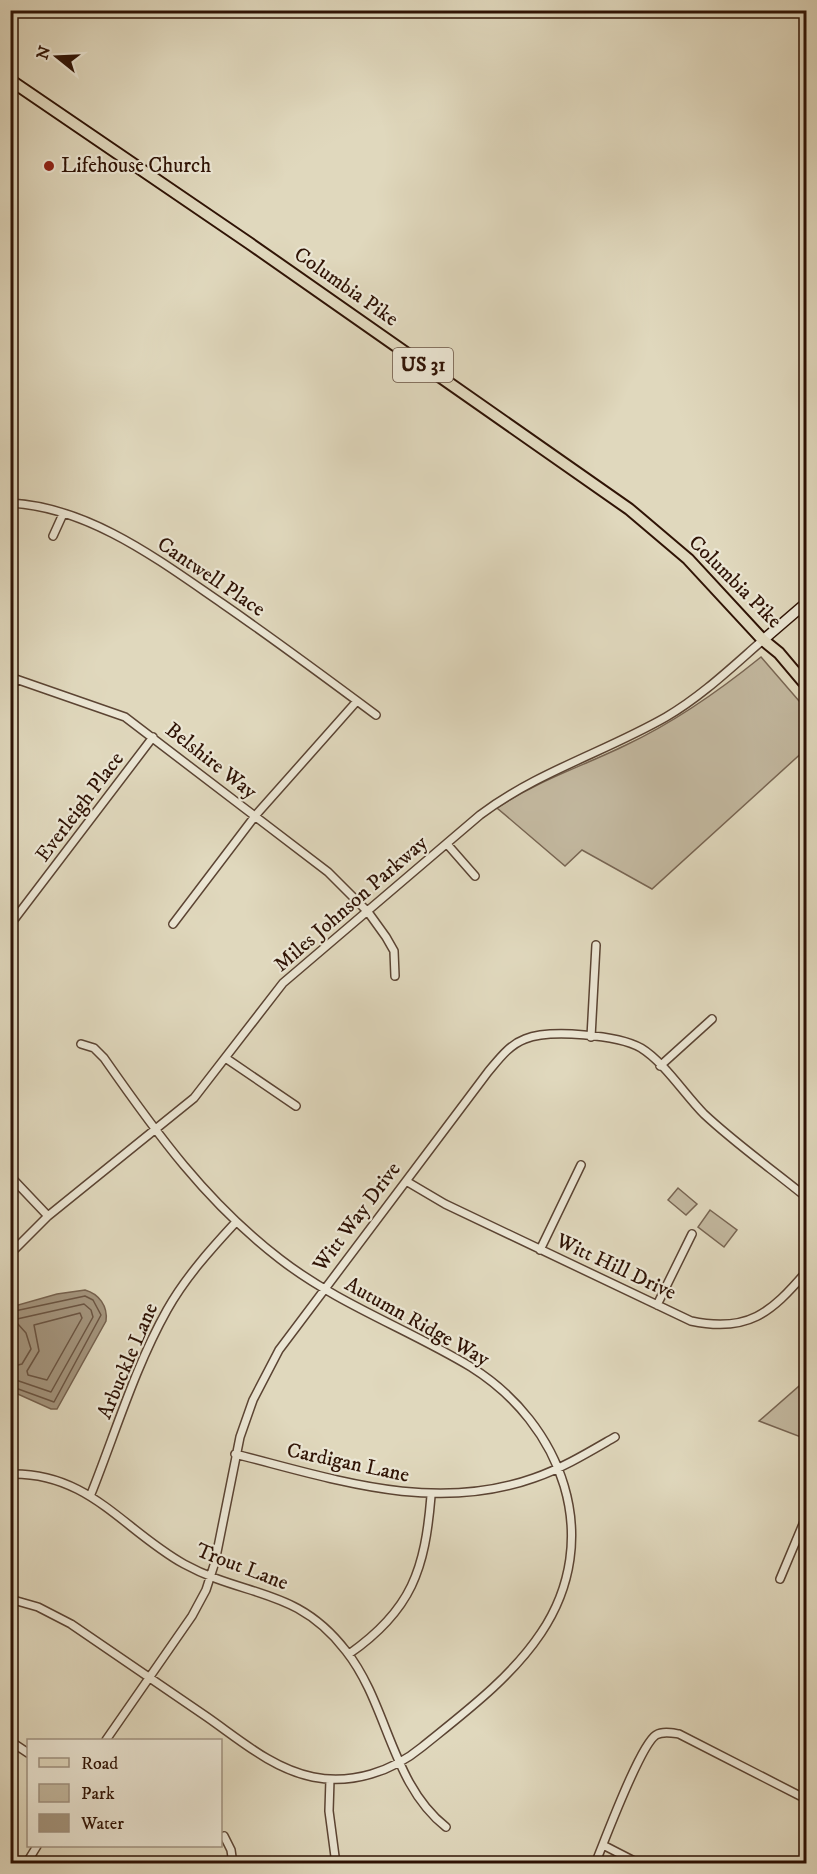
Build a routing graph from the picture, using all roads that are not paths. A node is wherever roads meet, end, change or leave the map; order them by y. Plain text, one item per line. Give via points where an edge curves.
1 (10, 80) edge
2 (10, 503) edge
3 (63, 514) junction
4 (53, 536) dead end
5 (807, 603) edge
6 (763, 640) junction
7 (13, 678) edge
8 (807, 685) edge
9 (10, 691) edge
10 (357, 701) junction
11 (376, 715) dead end
12 (153, 737) junction
13 (255, 816) junction
14 (447, 844) junction
15 (475, 876) dead end
16 (368, 912) junction
17 (173, 924) dead end
18 (10, 925) edge
19 (596, 945) dead end
20 (395, 976) dead end
21 (712, 1020) dead end
22 (591, 1036) junction
23 (81, 1044) dead end
24 (227, 1059) junction
25 (660, 1066) junction
26 (296, 1106) dead end
27 (154, 1131) junction
28 (581, 1165) dead end
29 (10, 1176) edge
30 (406, 1180) junction
31 (807, 1197) edge
32 (48, 1216) junction
33 (235, 1223) junction
34 (692, 1234) dead end
35 (540, 1250) junction
36 (10, 1254) edge
37 (807, 1272) edge
38 (324, 1288) junction
39 (657, 1305) junction
40 (615, 1437) dead end
41 (235, 1454) junction
42 (559, 1468) junction
43 (10, 1474) edge
44 (91, 1494) junction
45 (431, 1496) junction
46 (807, 1517) edge
47 (212, 1575) junction
48 (780, 1579) dead end
49 (10, 1599) edge
50 (349, 1654) junction
51 (150, 1678) junction
52 (107, 1739) edge
53 (10, 1741) edge
54 (27, 1752) edge
55 (400, 1763) junction
56 (330, 1779) junction
57 (807, 1798) edge
58 (446, 1827) dead end
59 (224, 1836) dead end
60 (603, 1845) junction
61 (36, 1847) edge
62 (26, 1863) edge
63 (233, 1863) edge
64 (336, 1863) edge
65 (595, 1863) edge
66 (640, 1863) edge

1 - 6 main road, Columbia Pike / US 31 via 629,509 688,559
2 - 3 street, Cantwell Place
3 - 4 street
3 - 10 street, Cantwell Place via 122,538 152,556
5 - 6 main road
6 - 8 main road, Columbia Pike / US 31
6 - 14 street, Miles Johnson Parkway via 667,716 505,796
7 - 9 street
7 - 12 street, Belshire Way via 108,708
10 - 11 street, Cantwell Place
10 - 13 street
12 - 13 street, Belshire Way
12 - 18 street, Everleigh Place
13 - 16 street, Belshire Way via 328,872
13 - 17 street
14 - 15 street
14 - 16 street, Miles Johnson Parkway
16 - 20 street, Belshire Way via 394,951
16 - 24 street, Miles Johnson Parkway via 283,983
19 - 22 street
21 - 25 street
22 - 25 street, Witt Way Drive via 626,1041 644,1049
22 - 30 street, Witt Way Drive via 539,1036 511,1047
23 - 27 street, Autumn Ridge Way via 94,1048 104,1058
24 - 26 street
24 - 27 street, Miles Johnson Parkway via 194,1098
25 - 31 street, Witt Way Drive via 705,1114
27 - 32 street, Miles Johnson Parkway
27 - 33 street, Autumn Ridge Way
28 - 35 street
29 - 32 street
30 - 35 street, Witt Hill Drive via 445,1204
30 - 38 street, Witt Way Drive
32 - 36 street, Miles Johnson Parkway
33 - 38 street, Autumn Ridge Way
33 - 44 street, Arbuckle Lane via 182,1286 163,1318
34 - 39 street
35 - 39 street, Witt Hill Drive
37 - 39 street, Witt Hill Drive via 767,1312 726,1326 691,1321
38 - 41 street, Witt Way Drive via 270,1366 253,1400
38 - 42 street, Autumn Ridge Way via 473,1369 518,1404 542,1434
40 - 42 street, Cardigan Lane
41 - 45 street, Cardigan Lane via 381,1490
41 - 47 street, Witt Way Drive
42 - 45 street, Cardigan Lane via 497,1489
42 - 55 street, Autumn Ridge Way via 568,1498 572,1535 564,1583 553,1614 529,1650 496,1683
43 - 44 street, Trout Lane via 58,1481
44 - 47 street, Trout Lane via 175,1558
45 - 50 street via 427,1544 421,1567 404,1601 377,1632
46 - 48 street
47 - 50 street, Trout Lane via 294,1605 329,1631
47 - 51 street, Witt Way Drive via 192,1616
49 - 51 street, Autumn Ridge Way via 56,1615
50 - 55 street, Trout Lane
51 - 52 street, Witt Way Drive
51 - 56 street, Autumn Ridge Way via 278,1765
53 - 54 street
55 - 56 street, Autumn Ridge Way via 373,1774
55 - 58 street, Trout Lane via 427,1809
56 - 64 street
57 - 60 street via 679,1734 660,1733 643,1753
59 - 63 street
60 - 65 street
60 - 66 street
61 - 62 street

